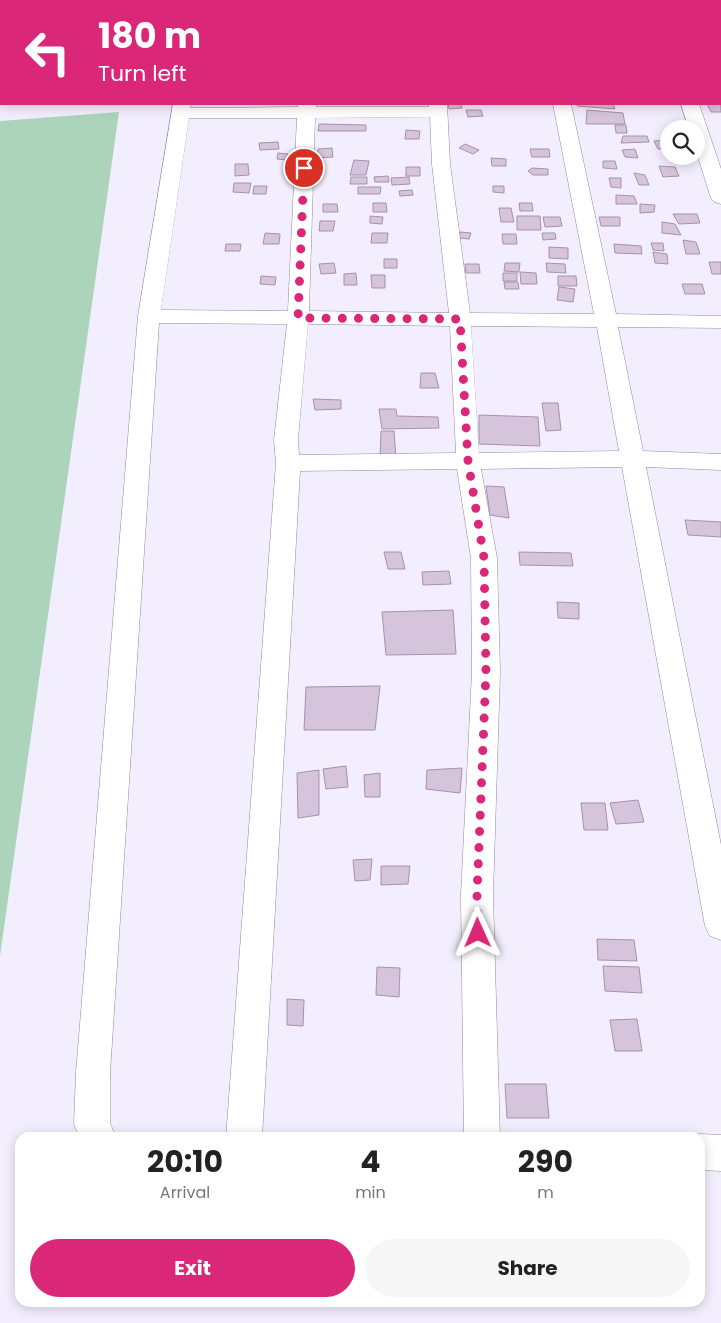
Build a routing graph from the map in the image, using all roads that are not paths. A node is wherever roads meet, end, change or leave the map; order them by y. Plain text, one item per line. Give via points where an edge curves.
1 (562, 105) edge
2 (690, 105) edge
3 (182, 108) edge
4 (306, 108) edge
5 (438, 108) edge
6 (721, 198) edge
7 (149, 316) junction
8 (298, 318) junction
9 (460, 319) junction
10 (606, 320) junction
11 (721, 322) edge
12 (632, 460) junction
13 (468, 461) junction
14 (721, 462) edge
15 (288, 463) junction
16 (721, 926) edge
17 (95, 1132) edge
18 (244, 1132) edge
19 (482, 1132) edge
20 (705, 1152) edge
21 (721, 1153) edge

1 - 10 street
2 - 6 street
3 - 4 street
3 - 7 street
4 - 5 street
4 - 8 street
5 - 9 street via 441,164
7 - 8 street
7 - 17 street via 93,1073 92,1124
8 - 9 street
8 - 15 street via 286,440
9 - 10 street
9 - 13 street
10 - 11 street
10 - 12 street
12 - 13 street
12 - 14 street
12 - 16 street
13 - 15 street
13 - 19 street via 484,558 486,672 477,895
15 - 18 street
20 - 21 street

